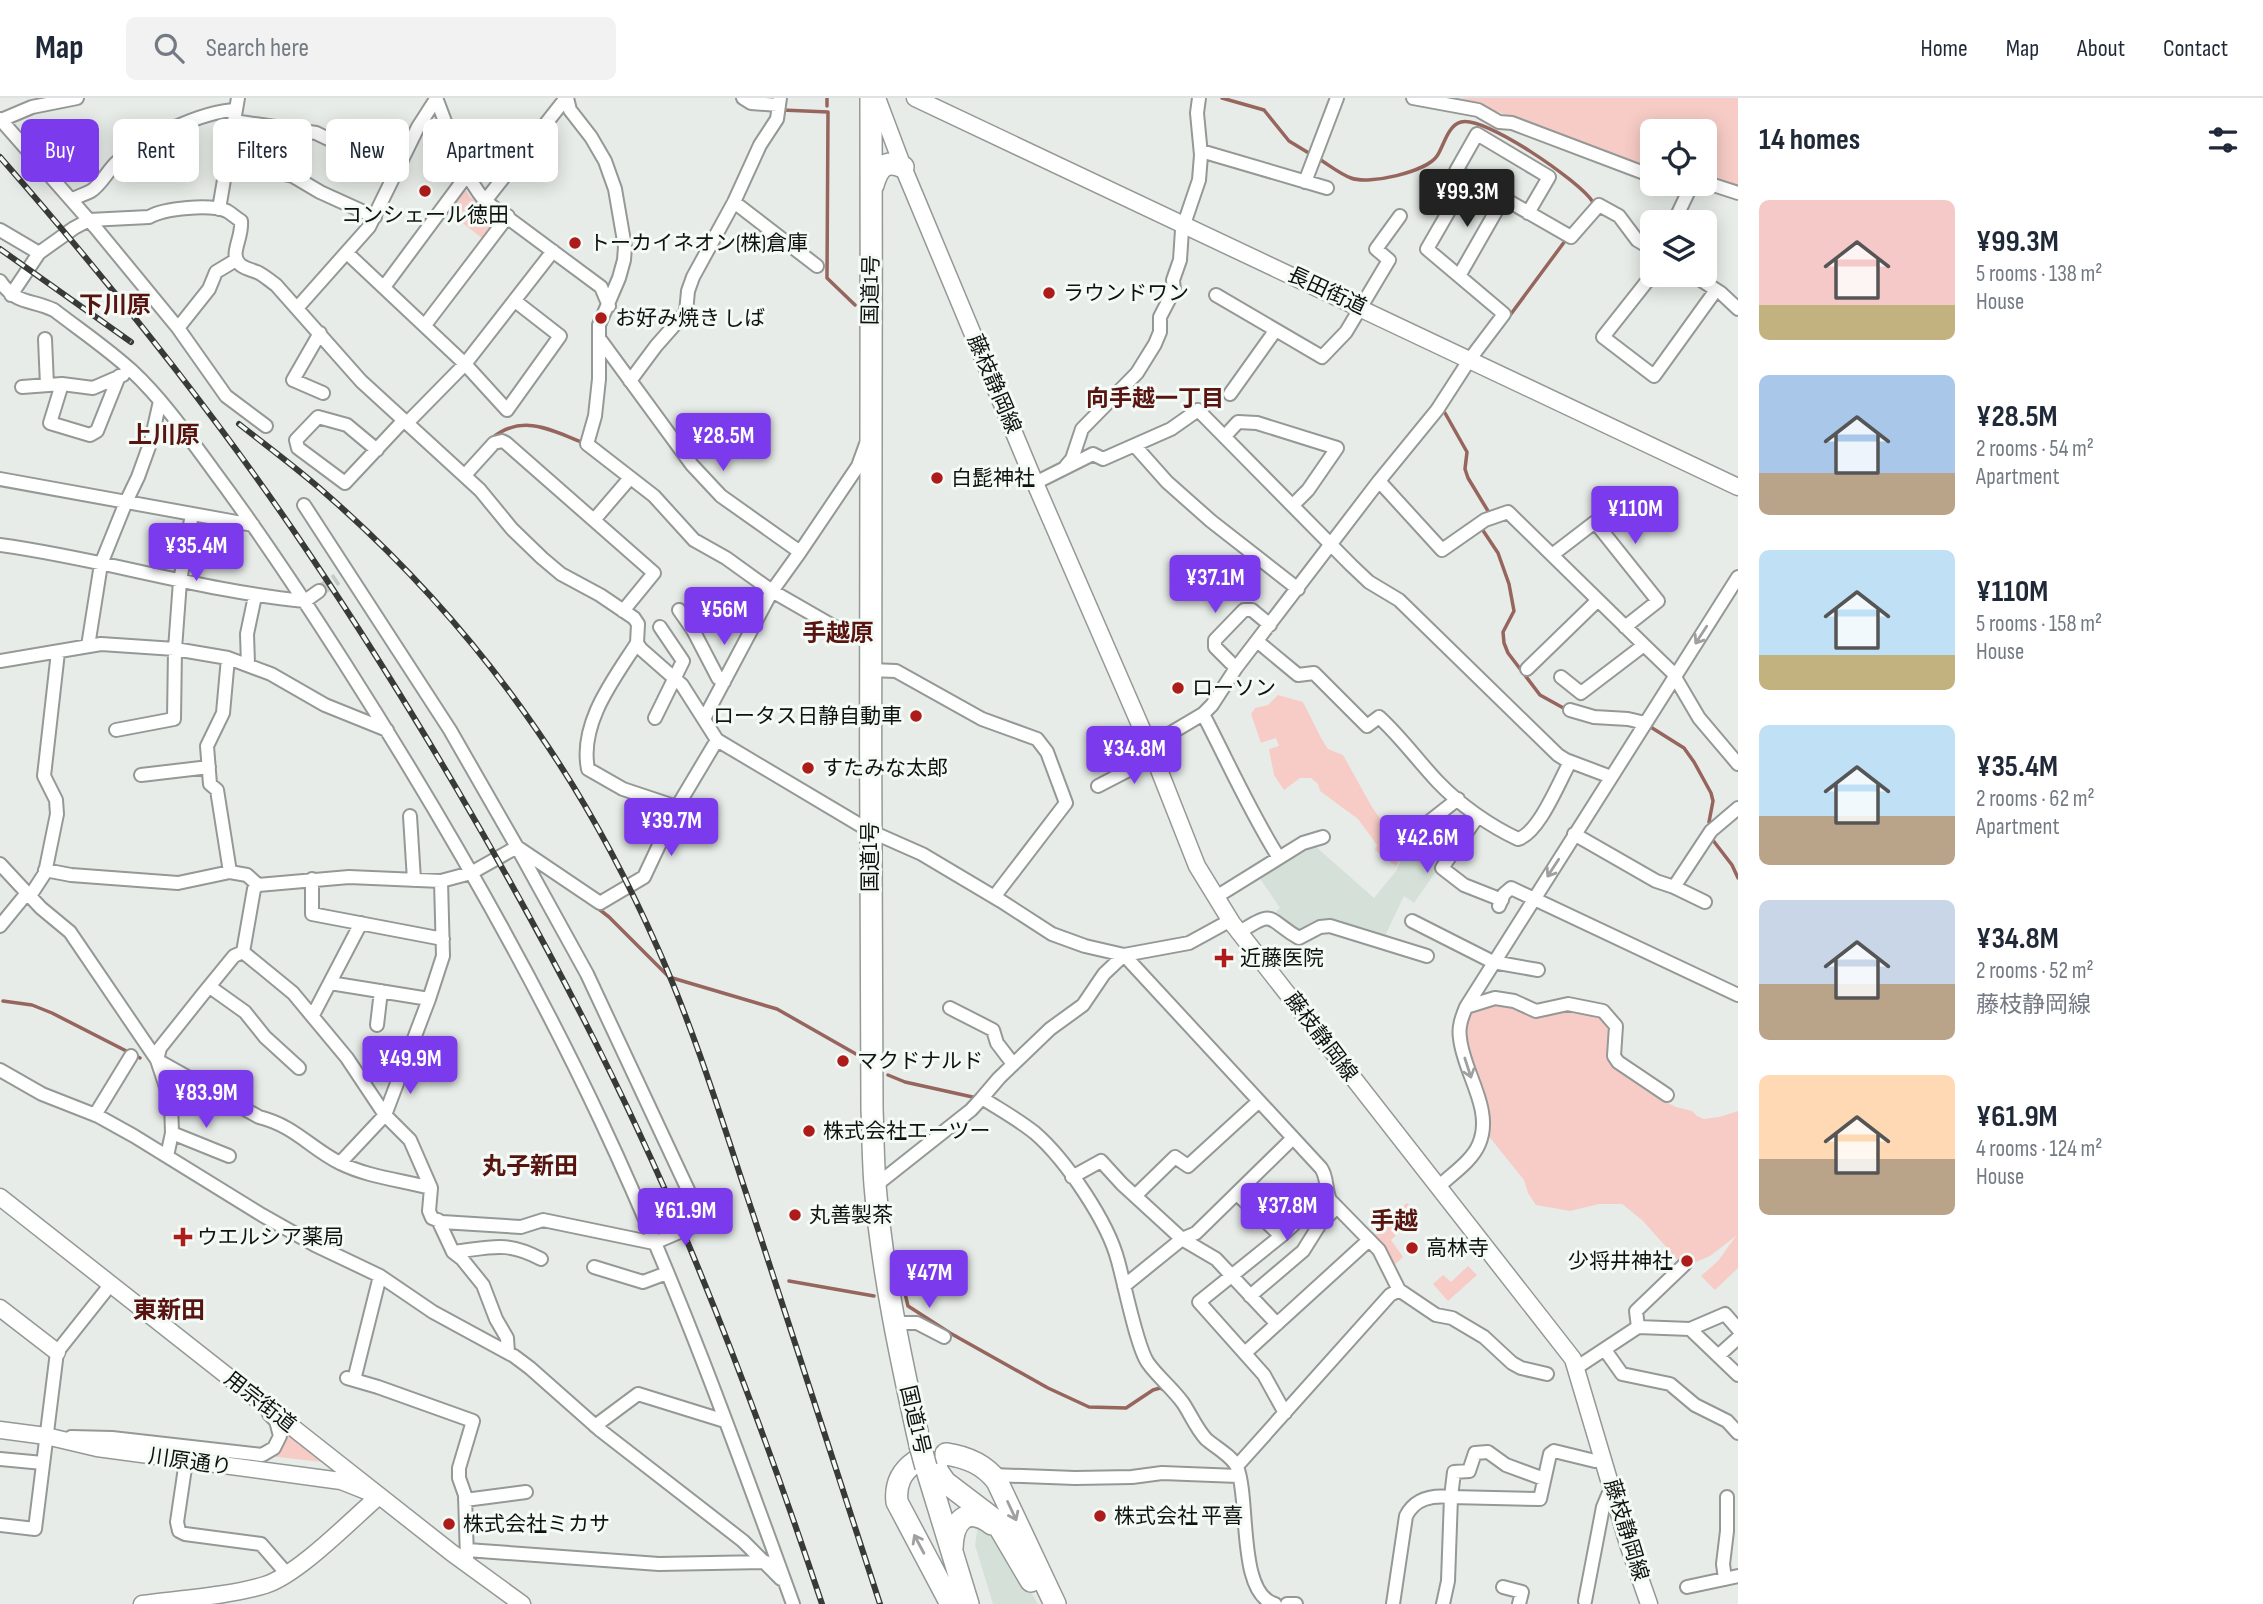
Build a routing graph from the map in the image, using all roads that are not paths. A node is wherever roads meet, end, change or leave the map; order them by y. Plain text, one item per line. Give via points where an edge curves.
1 (78, 98) edge
2 (436, 98) edge
3 (566, 98) edge
4 (743, 98) edge
5 (871, 98) edge
6 (877, 98) edge
7 (915, 98) edge
8 (1199, 98) edge
9 (1336, 98) edge
10 (1413, 98) edge
11 (779, 102) edge
12 (236, 110) edge
13 (1, 119) edge
14 (444, 119) edge
15 (1495, 132) junction
16 (326, 138) edge
17 (409, 146) edge
18 (1201, 151) junction
19 (903, 167) junction
20 (1640, 171) edge
21 (1468, 177) junction
22 (224, 182) edge
23 (300, 182) edge
24 (392, 182) edge
25 (462, 182) edge
26 (472, 182) edge
27 (1305, 182) junction
28 (873, 185) junction
29 (1717, 186) edge
30 (1327, 188) dead end
31 (1738, 193) edge
32 (1503, 199) junction
33 (72, 200) junction
34 (485, 201) junction
35 (734, 202) junction
36 (219, 209) junction
37 (1528, 213) junction
38 (508, 216) junction
39 (1400, 216) dead end
40 (375, 218) junction
41 (89, 220) junction
42 (1184, 225) junction
43 (0, 230) edge
44 (1640, 242) edge
45 (553, 251) junction
46 (39, 253) junction
47 (347, 253) junction
48 (236, 260) junction
49 (817, 266) dead end
50 (1459, 276) junction
51 (0, 281) edge
52 (384, 286) junction
53 (1643, 287) edge
54 (1711, 287) edge
55 (1716, 290) junction
56 (11, 295) junction
57 (1216, 295) dead end
58 (515, 301) junction
59 (609, 306) junction
60 (298, 307) junction
61 (1359, 307) junction
62 (1738, 309) edge
63 (425, 325) junction
64 (177, 328) junction
65 (1275, 331) junction
66 (320, 333) junction
67 (599, 338) junction
68 (45, 339) dead end
69 (1470, 359) junction
70 (465, 364) junction
71 (125, 373) junction
72 (630, 381) junction
73 (62, 384) junction
74 (47, 385) junction
75 (22, 387) dead end
76 (323, 393) dead end
77 (1230, 394) dead end
78 (160, 401) junction
79 (406, 421) junction
80 (266, 426) dead end
81 (870, 434) junction
82 (1225, 436) junction
83 (1135, 446) junction
84 (377, 450) junction
85 (1066, 466) junction
86 (465, 475) junction
87 (630, 478) junction
88 (0, 479) edge
89 (1380, 481) junction
90 (1035, 483) junction
91 (1738, 486) edge
92 (126, 502) junction
93 (304, 505) dead end
94 (1293, 505) junction
95 (192, 514) junction
96 (594, 520) junction
97 (253, 525) junction
98 (1331, 544) junction
99 (0, 545) edge
100 (800, 552) junction
101 (1552, 555) junction
102 (101, 564) junction
103 (348, 571) junction
104 (1738, 577) edge
105 (337, 579) tunnel mouth
106 (180, 581) junction
107 (1298, 589) junction
108 (320, 591) tunnel mouth
109 (772, 591) junction
110 (255, 596) junction
111 (1598, 600) junction
112 (305, 601) junction
113 (679, 610) dead end
114 (623, 611) junction
115 (1270, 625) junction
116 (660, 627) dead end
117 (1625, 627) junction
118 (852, 637) dead end
119 (1257, 641) junction
120 (637, 643) junction
121 (1644, 645) junction
122 (88, 646) junction
123 (175, 649) junction
124 (58, 652) junction
125 (228, 659) junction
126 (0, 661) edge
127 (248, 664) junction
128 (1236, 668) junction
129 (1527, 669) dead end
130 (870, 670) junction
131 (674, 677) junction
132 (1561, 677) dead end
133 (1674, 677) junction
134 (724, 682) junction
135 (1575, 701) junction
136 (1203, 714) junction
137 (655, 718) dead end
138 (705, 718) junction
139 (1645, 723) junction
140 (116, 730) dead end
141 (387, 730) junction
142 (717, 740) junction
143 (1151, 751) junction
144 (1570, 762) junction
145 (1738, 764) edge
146 (209, 767) junction
147 (141, 775) dead end
148 (1611, 777) junction
149 (61, 783) dead end
150 (1098, 786) dead end
151 (1458, 799) junction
152 (56, 800) junction
153 (677, 807) junction
154 (1738, 808) edge
155 (410, 816) dead end
156 (1478, 816) junction
157 (870, 831) junction
158 (1574, 834) junction
159 (1323, 836) dead end
160 (1402, 842) dead end
161 (517, 847) junction
162 (1279, 858) junction
163 (0, 864) edge
164 (45, 870) junction
165 (230, 873) junction
166 (471, 873) junction
167 (312, 879) junction
168 (414, 880) junction
169 (441, 881) junction
170 (258, 885) junction
171 (1674, 887) junction
172 (29, 894) junction
173 (994, 897) junction
174 (1216, 897) junction
175 (1533, 899) junction
176 (1705, 902) dead end
177 (1412, 921) dead end
178 (361, 923) junction
179 (0, 926) edge
180 (1236, 926) junction
181 (443, 939) junction
182 (243, 952) junction
183 (1124, 955) junction
184 (1427, 956) dead end
185 (1493, 962) junction
186 (1538, 970) dead end
187 (330, 983) junction
188 (210, 987) junction
189 (381, 991) junction
190 (1738, 995) edge
191 (429, 999) junction
192 (1466, 1007) junction
193 (950, 1008) dead end
194 (313, 1015) junction
195 (377, 1025) dead end
196 (131, 1056) dead end
197 (157, 1060) junction
198 (1013, 1064) junction
199 (299, 1068) dead end
200 (0, 1070) edge
201 (1667, 1095) dead end
202 (982, 1098) junction
203 (1259, 1101) junction
204 (95, 1115) junction
205 (385, 1115) junction
206 (172, 1133) junction
207 (1293, 1138) junction
208 (167, 1156) junction
209 (229, 1156) dead end
210 (340, 1163) junction
211 (1072, 1177) junction
212 (875, 1186) junction
213 (1438, 1187) junction
214 (431, 1188) junction
215 (1237, 1194) junction
216 (1327, 1194) junction
217 (1135, 1196) junction
218 (0, 1197) edge
219 (1337, 1207) junction
220 (438, 1220) junction
221 (1280, 1236) junction
222 (1182, 1239) junction
223 (1369, 1240) junction
224 (654, 1243) junction
225 (453, 1252) junction
226 (541, 1259) dead end
227 (1685, 1264) dead end
228 (886, 1265) junction
229 (594, 1267) dead end
230 (667, 1273) junction
231 (380, 1276) junction
232 (1232, 1276) junction
233 (111, 1284) junction
234 (1124, 1286) junction
235 (1399, 1290) junction
236 (1250, 1296) junction
237 (3, 1317) edge
238 (903, 1323) junction
239 (1277, 1324) junction
240 (1638, 1327) junction
241 (1690, 1329) junction
242 (1738, 1329) edge
243 (944, 1337) dead end
244 (1738, 1338) edge
245 (191, 1348) junction
246 (1605, 1350) junction
247 (57, 1352) junction
248 (508, 1353) junction
249 (1245, 1353) junction
250 (1718, 1356) junction
251 (1576, 1368) junction
252 (1547, 1374) dead end
253 (1738, 1375) edge
254 (1285, 1413) junction
255 (725, 1420) junction
256 (595, 1426) junction
257 (0, 1430) edge
258 (1738, 1433) edge
259 (46, 1436) junction
260 (929, 1456) junction
261 (0, 1459) edge
262 (1604, 1460) junction
263 (186, 1461) junction
264 (43, 1463) junction
265 (1238, 1471) junction
266 (992, 1475) junction
267 (1544, 1479) junction
268 (1613, 1490) junction
269 (526, 1492) dead end
270 (379, 1496) junction
271 (1451, 1497) junction
272 (1727, 1497) dead end
273 (465, 1500) junction
274 (0, 1525) edge
275 (1011, 1547) junction
276 (952, 1554) junction
277 (467, 1558) junction
278 (766, 1563) junction
279 (287, 1574) junction
280 (1732, 1577) edge
281 (786, 1584) junction
282 (1503, 1587) dead end
283 (1687, 1587) dead end
284 (1045, 1601) edge
285 (1585, 1601) dead end
286 (142, 1604) edge
287 (522, 1604) edge
288 (793, 1604) edge
289 (951, 1604) edge
290 (968, 1604) edge
291 (1275, 1604) edge
292 (1287, 1604) edge
293 (1296, 1604) edge
294 (1393, 1604) edge
295 (1443, 1604) edge
296 (1519, 1604) edge
297 (1649, 1604) edge

1 - 13 street
2 - 14 street
2 - 17 street
3 - 34 street
3 - 59 street via 605,161 615,189 624,260
4 - 11 street via 751,103
5 - 28 highway, 国道1号
6 - 19 main road, 藤枝静岡線
7 - 42 main road, 長田街道
8 - 18 street
9 - 27 street
10 - 15 street via 1478,110
11 - 35 street via 777,119
12 - 16 street
12 - 33 street via 211,113 131,150 92,191
13 - 33 street
15 - 20 street via 1512,123
15 - 21 street via 1477,134 1456,171
15 - 37 street via 1549,177
18 - 27 street
18 - 42 street via 1199,180
19 - 28 highway via 883,165
19 - 90 main road, 藤枝静岡線
21 - 32 street
21 - 50 street via 1427,249
22 - 36 street
23 - 40 street via 318,196
24 - 40 street
25 - 52 street
26 - 34 street
27 - 30 street
28 - 81 highway, 国道1号
29 - 31 street
32 - 37 street
32 - 50 street
33 - 41 street
34 - 38 street
35 - 49 street
35 - 72 street via 693,277 687,312
36 - 41 street
36 - 48 street via 240,222
37 - 44 street via 1571,237 1599,205 1619,216
38 - 45 street
38 - 63 street
39 - 61 street via 1376,249 1389,260
40 - 47 street
41 - 46 street
41 - 64 street
42 - 61 main road, 長田街道
42 - 85 street via 1174,290 1160,317 1156,344 1137,373 1082,429
43 - 46 street
45 - 58 street
45 - 59 street via 601,287
46 - 56 street
47 - 52 street
47 - 60 street
48 - 60 street via 276,285
48 - 64 street via 216,272 209,289
50 - 69 street via 1504,314
51 - 56 street
52 - 63 street
53 - 55 street via 1603,337 1654,376
54 - 55 street
55 - 62 street
56 - 71 street via 54,310
57 - 65 street
58 - 70 street
58 - 70 street via 560,336 507,410
59 - 67 street via 599,325
60 - 66 street
61 - 65 street via 1346,331 1322,357
61 - 69 main road, 長田街道
63 - 70 street
64 - 80 street via 226,396
65 - 77 street
66 - 76 street via 293,380
66 - 79 street via 361,381
67 - 72 street
67 - 87 street via 600,379 587,444
68 - 74 street
69 - 89 street via 1437,410
69 - 91 main road, 長田街道
70 - 79 street
71 - 73 street via 93,388
71 - 73 street via 97,431 90,435 50,423
71 - 78 street
72 - 100 street via 692,465 721,496
73 - 74 street
74 - 75 street
78 - 92 street via 147,453
78 - 97 street
79 - 84 street
79 - 86 street
81 - 100 street via 858,466
81 - 130 highway, 国道1号
82 - 83 street via 1198,410
82 - 94 street
82 - 94 street via 1238,422 1257,423 1337,448
83 - 85 street via 1103,459 1093,454
83 - 107 street via 1184,498
84 - 84 street via 347,425 318,417 296,440 298,448 345,483
85 - 90 street
86 - 96 street via 494,443 502,441
86 - 114 street via 542,558
87 - 96 street
87 - 109 street via 661,502 694,540
88 - 92 street
89 - 98 street
89 - 101 street via 1441,550 1485,520 1508,512
90 - 143 main road, 藤枝静岡線
92 - 95 street
92 - 102 street
93 - 103 street
94 - 98 street
95 - 97 street
95 - 106 street
96 - 114 street via 654,573
97 - 112 street
98 - 107 street
98 - 144 street via 1370,582 1399,600
99 - 102 street
100 - 109 street
101 - 111 street
101 - 117 street via 1595,522 1658,601
102 - 106 street
102 - 122 street
103 - 105 street
103 - 161 street via 450,730
104 -> 133 street
106 - 110 street
106 - 123 street
107 - 115 street
108 - 112 street
109 - 118 street
109 - 134 street
110 - 112 street
110 - 127 street via 247,634
111 - 117 street
111 - 129 street
112 - 141 street
113 - 134 street
114 - 120 street via 638,624
115 - 119 street
115 - 128 street via 1252,610 1244,610 1215,640 1215,647
116 - 131 street via 684,661
117 - 121 street
119 - 128 street
119 - 151 street via 1298,675 1314,673 1367,726 1379,717
120 - 131 street
120 - 153 street via 600,702 586,759 589,769 623,789
121 - 133 street
121 - 135 street
122 - 123 street
122 - 124 street
123 - 125 street
123 - 140 street via 174,719
124 - 126 street
124 - 152 street via 44,776
125 - 127 street
125 - 146 street via 223,713 207,746
127 - 141 street via 325,705
128 - 136 street
130 - 157 highway, 国道1号
130 - 173 street via 896,671 982,719 1037,739 1048,752 1066,803
131 - 137 street
131 - 138 street
132 - 135 street
133 - 139 street
133 - 145 street via 1699,718
134 - 138 street
135 - 139 street via 1594,717
136 - 143 street
136 - 162 street
138 - 142 street
139 - 148 street
141 - 166 street
142 - 153 street
142 - 157 street
143 - 150 street
143 - 174 main road, 藤枝静岡線 via 1197,866
144 - 148 street
144 - 156 street via 1537,824 1525,837 1518,839
146 - 147 street
146 - 165 street
148 - 158 street
149 - 152 street
151 - 156 street
151 - 160 street
152 - 164 street
153 - 161 street via 644,877 600,903
154 - 171 street via 1711,831
155 - 168 street
156 - 175 street via 1442,868 1500,903 1511,888
157 - 173 street via 922,854
157 - 212 highway, 国道1号
158 - 171 street
158 -> 175 street
159 - 162 street
161 - 166 street
161 - 224 street via 587,974 703,1223
162 - 174 street
163 - 172 street
164 - 165 street via 178,883
164 - 172 street
165 - 170 street via 247,875
166 - 169 street
166 - 224 street via 557,1031
167 - 168 street
167 - 170 street
167 - 178 street via 312,914
168 - 169 street
169 - 181 street
170 - 182 street via 251,900
171 - 176 street
172 - 179 street
172 - 197 street via 71,932
173 - 183 street via 1065,940
174 - 180 main road, 藤枝静岡線
175 - 185 street
175 - 190 street
177 - 185 street
178 - 181 street
178 - 187 street
180 - 183 street via 1189,943
180 - 184 street via 1268,917 1299,938 1330,926
180 - 213 main road, 藤枝静岡線
181 - 191 street via 443,956
182 - 188 street via 234,956
182 - 194 street
183 - 198 street via 1083,1005
183 - 203 street
185 - 186 street
185 - 192 street
187 - 189 street
187 - 194 street
188 - 197 street via 160,1048
188 - 199 street via 245,1012
189 - 191 street
189 - 195 street
191 - 205 street
192 - 201 street via 1505,998 1536,1011 1568,1004 1603,1011 1616,1026 1614,1056 1618,1062
192 -> 213 street via 1460,1040 1483,1126 1469,1160
193 - 198 street via 993,1030
194 - 205 street
196 - 204 street
197 - 206 street via 171,1102
197 - 210 street via 259,1117 294,1131
198 - 202 street
200 - 204 street via 42,1094
202 - 211 street via 1037,1135
202 - 212 street
203 - 207 street
203 - 217 street via 1188,1166 1175,1157
204 - 208 street
205 - 210 street
205 - 214 street via 410,1140
206 - 208 street
206 - 209 street
207 - 215 street
207 - 216 street via 1325,1174
208 - 231 street via 315,1245
210 - 214 street
211 - 217 street via 1101,1161
211 - 234 street via 1110,1235
212 - 228 highway, 国道1号
213 - 251 main road, 藤枝静岡線 via 1567,1350
214 - 220 street via 429,1211
215 - 221 street
215 - 222 street via 1196,1233
216 - 219 street
216 - 221 street
217 - 222 street
218 - 233 main road, 用宗街道
219 - 223 street
219 - 236 street via 1303,1251
220 - 224 street via 521,1227 543,1220
220 - 225 street
221 - 232 street
222 - 232 street via 1216,1259
222 - 234 street
223 - 235 street
223 - 239 street
224 - 230 street
225 - 226 street via 506,1247
225 - 248 street via 483,1285 507,1338
227 - 240 street via 1636,1311
228 - 238 highway
228 - 260 highway, 国道1号 via 903,1367
229 - 230 street via 643,1282
230 - 255 street
231 - 248 street via 433,1312
231 - 273 street via 351,1379 473,1422 459,1468
232 - 236 street
232 - 249 street via 1199,1302
233 - 245 main road, 用宗街道
233 - 247 street
234 - 265 street via 1146,1361 1205,1438
235 - 252 street via 1436,1315 1452,1318 1484,1337 1512,1363
235 - 254 street
236 - 239 street
237 - 247 main road
238 - 243 street via 918,1323
238 - 260 highway
239 - 249 street
240 - 241 street
240 - 246 street
241 - 242 street via 1725,1314
241 - 250 street
244 - 250 street
245 - 259 street via 276,1421 280,1436 274,1448 254,1455 112,1438
245 - 270 main road, 用宗街道
246 - 251 street
246 - 258 street via 1622,1374 1670,1384
247 - 259 street
248 - 256 street
249 - 254 street via 1264,1375
250 - 253 street
251 - 262 main road, 藤枝静岡線
254 - 265 street
255 - 256 street via 638,1394
255 - 281 street
256 - 278 street
257 - 259 main road, 川原通り
259 - 263 main road, 川原通り
259 - 264 street
260 - 266 highway via 968,1459
260 - 275 highway via 945,1482 995,1520
260 - 276 highway, 国道1号
289 -> 260 highway via 897,1502 900,1478
261 - 264 street
262 - 267 street via 1554,1451
262 - 268 main road, 藤枝静岡線
263 - 270 main road, 川原通り via 341,1481
263 - 279 street via 179,1531 261,1544
264 - 274 street via 35,1529
265 - 266 street via 1075,1478
265 - 291 street via 1253,1578 1261,1596
266 -> 284 highway via 1006,1497
267 - 271 street via 1540,1499
267 - 271 street via 1506,1465 1488,1452 1475,1453 1469,1471 1454,1472
268 - 285 street via 1603,1507
268 - 297 main road, 藤枝静岡線
269 - 273 street
270 - 277 main road, 用宗街道
270 - 279 main road
271 - 294 street via 1429,1497 1410,1508
271 - 295 street
272 - 280 street via 1723,1564
273 - 277 street
275 - 276 highway via 995,1525 970,1516 957,1522 953,1530
275 - 284 highway
276 - 290 highway, 国道1号
277 - 278 street
277 - 287 main road, 用宗街道
278 - 281 street
279 - 286 main road via 265,1585
280 - 283 street
281 - 288 street
282 - 296 street via 1522,1592
292 - 293 street

